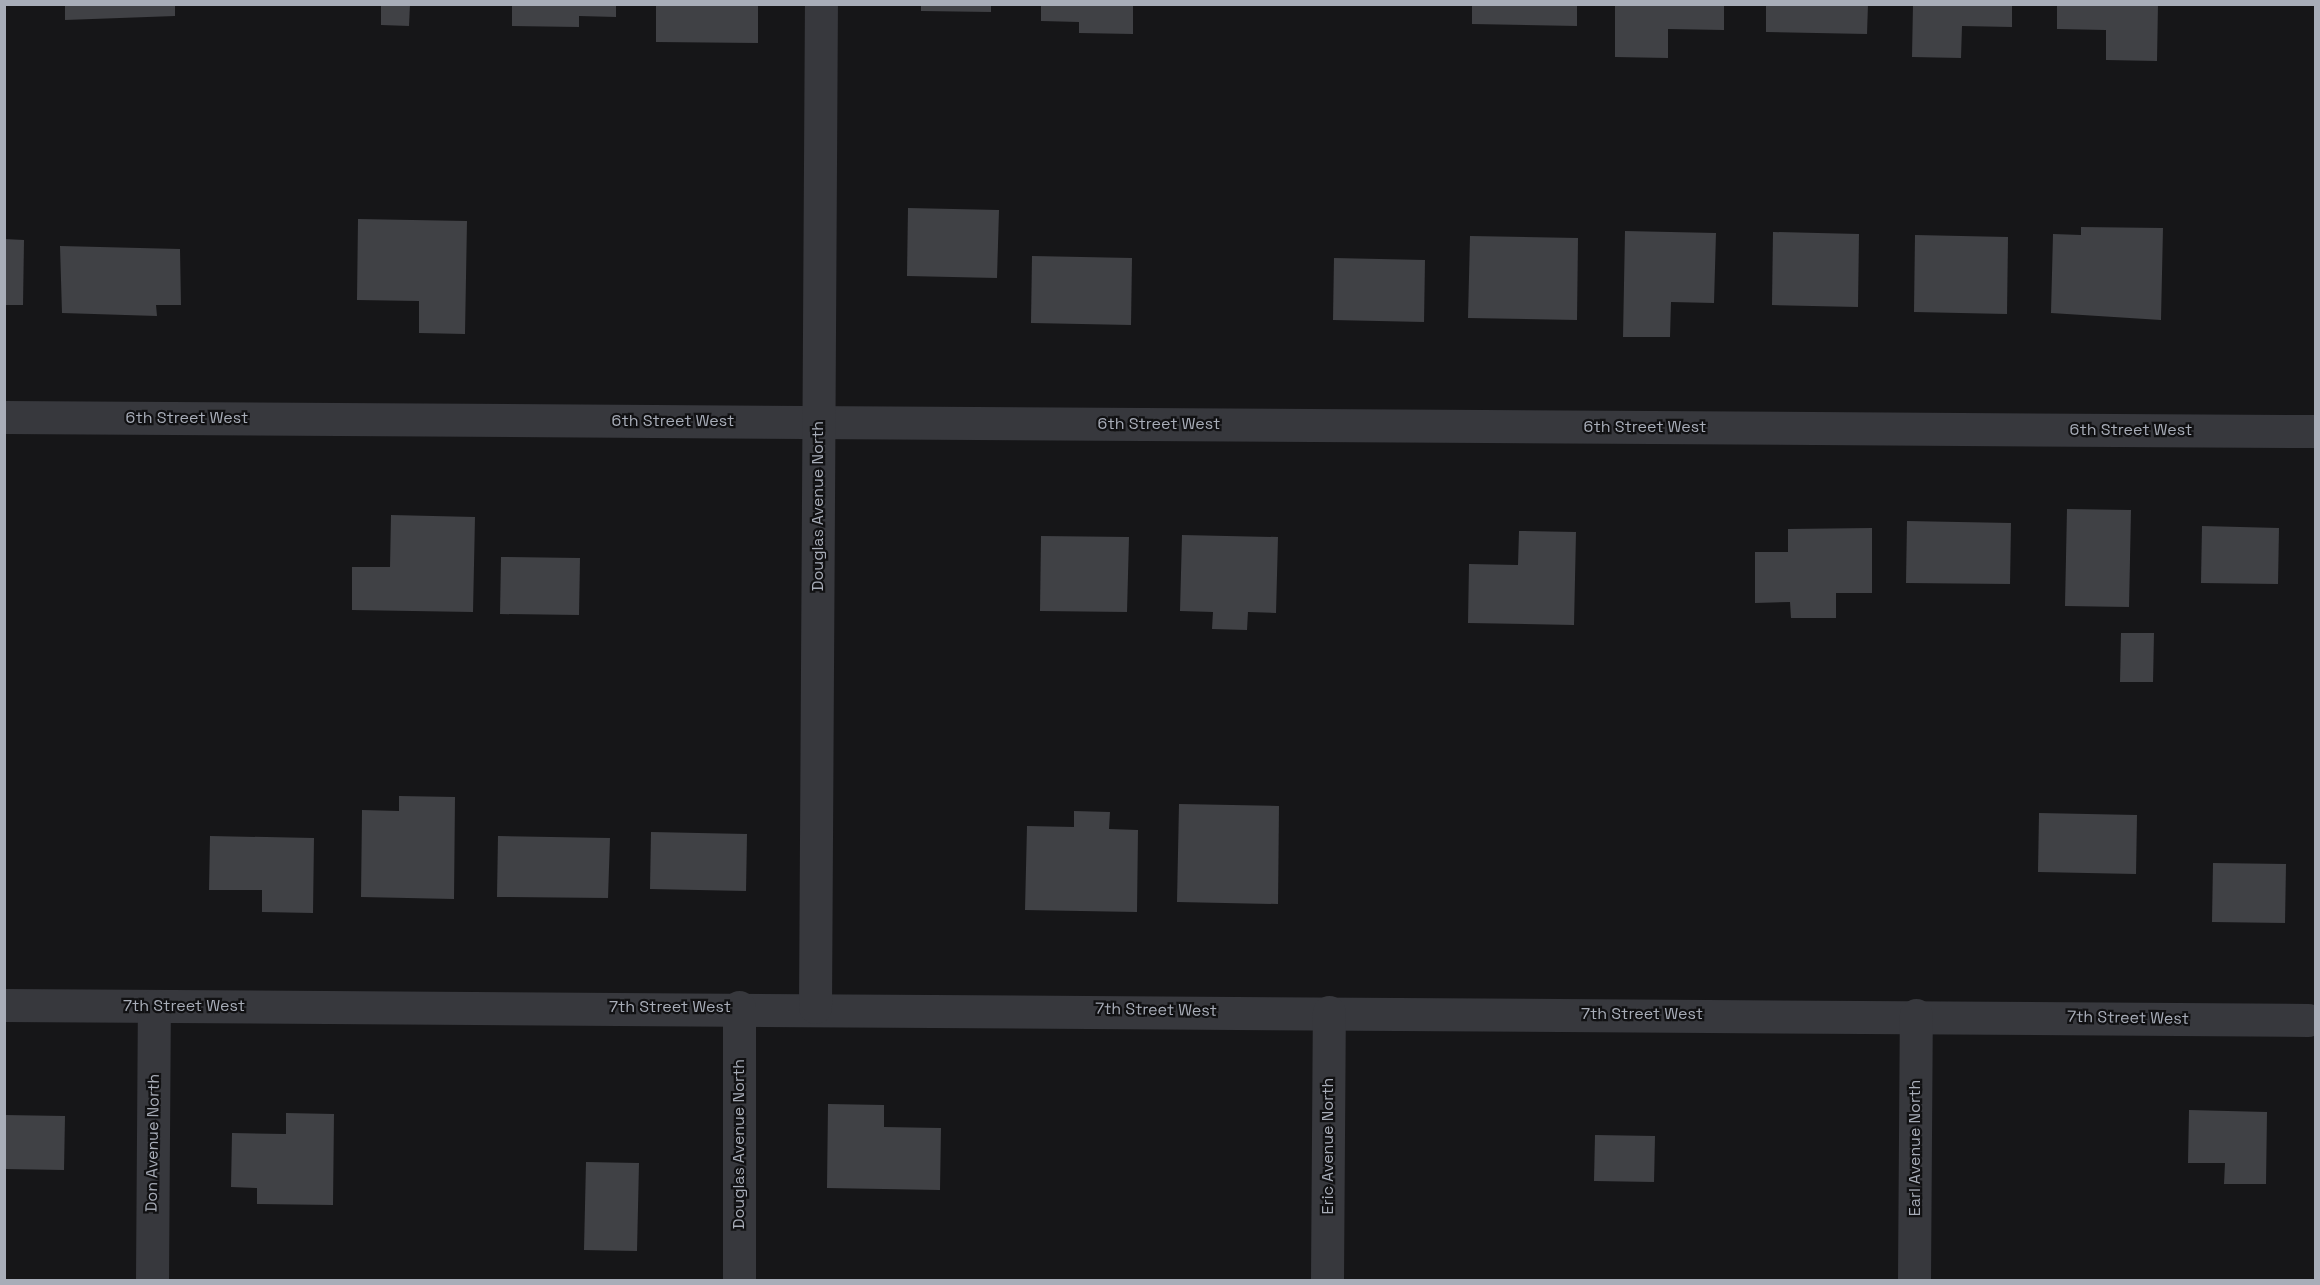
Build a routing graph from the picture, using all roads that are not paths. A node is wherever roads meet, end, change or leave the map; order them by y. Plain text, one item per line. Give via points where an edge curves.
1 (821, 4) edge
2 (4, 417) edge
3 (819, 422) junction
4 (2314, 431) dead end
5 (4, 1005) edge
6 (154, 1006) junction
7 (739, 1007) junction
8 (815, 1007) junction
9 (1329, 1012) junction
10 (1916, 1015) junction
11 (2307, 1020) dead end
12 (152, 1281) edge
13 (739, 1281) edge
14 (1327, 1281) edge
15 (1914, 1281) edge

1 - 3 street, Douglas Avenue North
2 - 3 street, 6th Street West
3 - 4 street, 6th Street West
3 - 8 street, Douglas Avenue North
5 - 6 street, 7th Street West
6 - 7 street, 7th Street West
6 - 12 street, Don Avenue North
7 - 8 street, 7th Street West
7 - 13 street, Douglas Avenue North
8 - 9 street, 7th Street West
9 - 10 street, 7th Street West
9 - 14 street, Eric Avenue North
10 - 11 street, 7th Street West
10 - 15 street, Earl Avenue North

